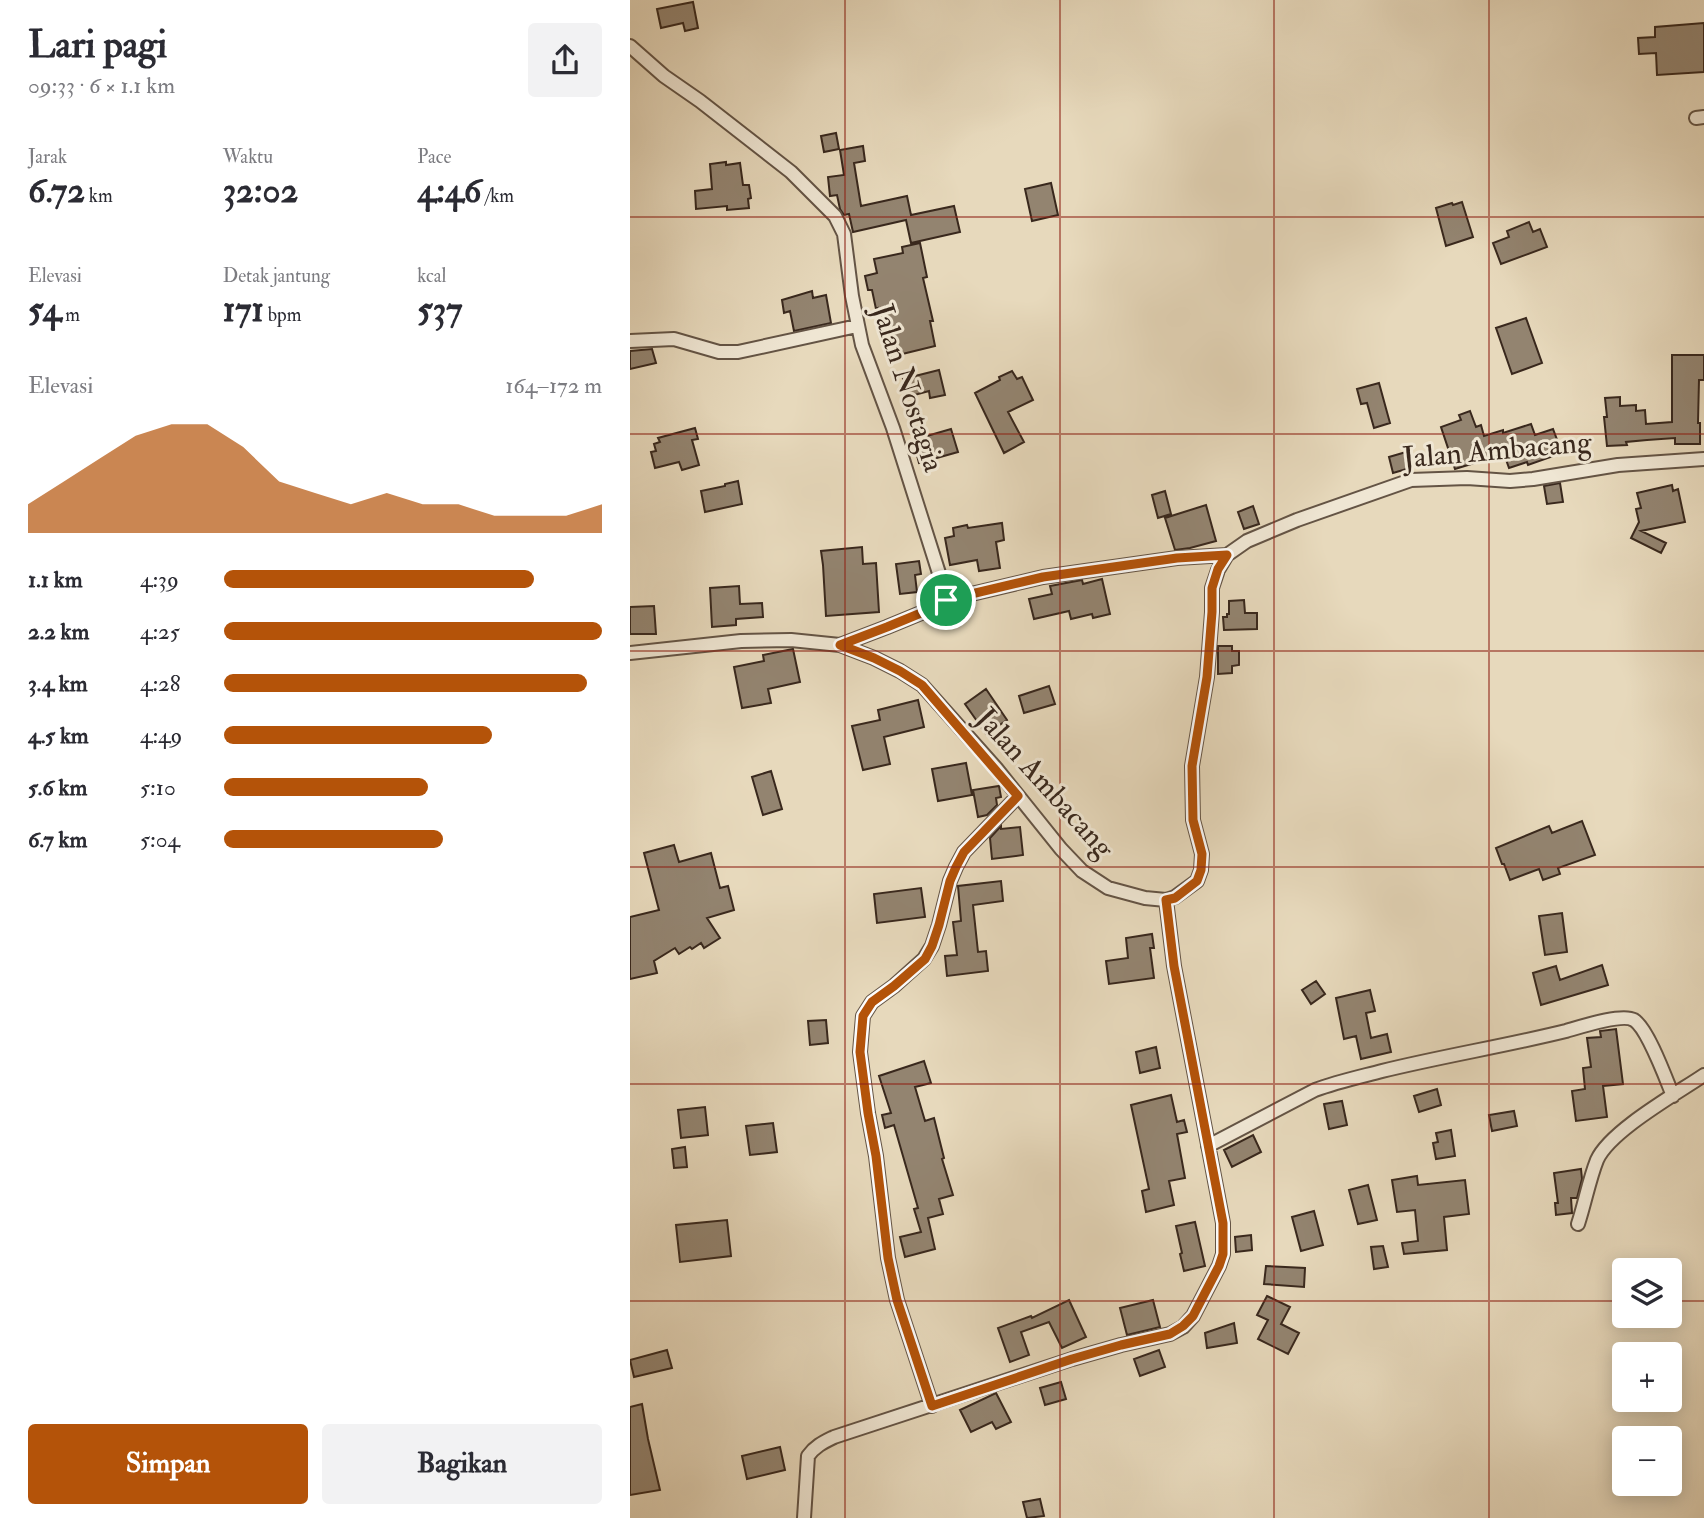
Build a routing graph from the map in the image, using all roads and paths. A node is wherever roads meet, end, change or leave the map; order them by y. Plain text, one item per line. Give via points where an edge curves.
1 (630, 46) edge
2 (857, 326) junction
3 (630, 341) edge
4 (1704, 459) edge
5 (1227, 555) junction
6 (946, 600) junction
7 (840, 645) junction
8 (630, 653) edge
9 (1018, 796) junction
10 (1166, 900) junction
11 (1704, 1075) edge
12 (1673, 1096) junction
13 (1208, 1146) junction
14 (1578, 1224) dead end
15 (932, 1406) junction
16 (804, 1518) edge

1 - 2 street, Jalan Nostagia via 791,172 835,216 844,234
2 - 3 street via 737,352 719,352 674,339
2 - 6 street, Jalan Nostagia
4 - 5 street, Jalan Ambacang via 1618,465 1510,481 1410,480 1297,520 1247,541
5 - 6 street via 1043,577
5 - 10 street via 1212,588 1207,677 1192,766 1193,820 1202,854 1201,870 1197,881
6 - 7 street
7 - 8 street, Jalan Ambacang via 741,641
7 - 9 street, Jalan Ambacang via 922,685
9 - 10 street, Jalan Ambacang via 1061,849 1096,881 1122,893
9 - 15 street via 964,852 925,959 872,1002 863,1016 860,1052 888,1258
10 - 13 street
11 - 12 street
12 - 13 street via 1644,1031 1629,1018 1619,1019 1331,1084
12 - 14 street via 1604,1149
13 - 15 street via 1223,1223 1223,1254 1193,1316 1183,1326 1170,1334 1072,1359
15 - 16 street via 834,1437 814,1448 808,1455

